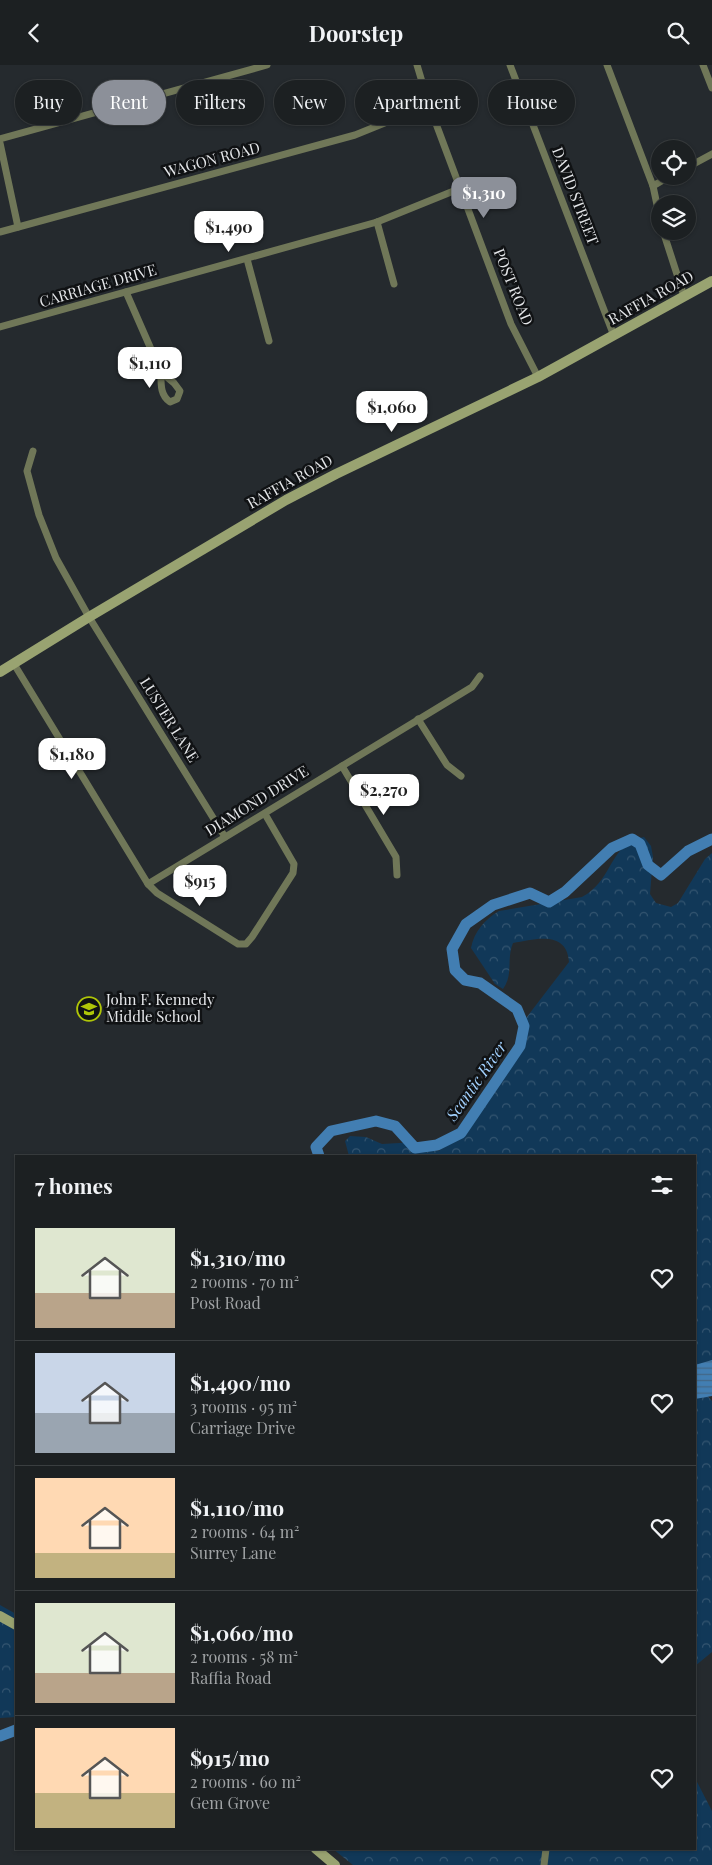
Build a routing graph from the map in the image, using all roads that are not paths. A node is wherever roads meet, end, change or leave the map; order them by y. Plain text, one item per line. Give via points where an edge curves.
1 (267, 65) edge
2 (417, 65) edge
3 (510, 65) edge
4 (607, 65) edge
5 (703, 65) edge
6 (422, 80) edge
7 (712, 88) edge
8 (380, 125) edge
9 (437, 125) edge
10 (0, 141) edge
11 (712, 154) edge
12 (696, 163) edge
13 (653, 186) joint
14 (461, 188) junction
15 (655, 195) edge
16 (377, 222) junction
17 (18, 227) junction
18 (0, 233) edge
19 (666, 240) edge
20 (247, 259) junction
21 (712, 281) edge
22 (394, 284) dead end
23 (126, 292) junction
24 (684, 296) junction
25 (0, 327) edge
26 (614, 336) junction
27 (269, 341) dead end
28 (161, 372) dead end
29 (538, 377) junction
30 (33, 451) dead end
31 (89, 617) junction
32 (14, 664) junction
33 (0, 672) edge
34 (480, 676) dead end
35 (418, 719) junction
36 (342, 766) junction
37 (461, 776) dead end
38 (265, 814) junction
39 (225, 837) junction
40 (397, 875) dead end
41 (148, 884) junction
42 (0, 1616) edge
43 (15, 1624) edge
44 (317, 1850) edge
45 (546, 1850) edge
46 (335, 1865) edge
47 (544, 1865) edge

1 - 10 street
2 - 6 street, POST ROAD
3 - 26 street, DAVID STREET
4 - 13 street
5 - 7 street
8 - 17 street, WAGON ROAD via 355,135
9 - 14 street, POST ROAD
10 - 17 street
11 - 12 street
13 - 15 street
14 - 16 street, CARRIAGE DRIVE
14 - 29 street, POST ROAD via 511,324
16 - 20 street, CARRIAGE DRIVE
16 - 22 street
17 - 18 street, WAGON ROAD
19 - 24 street
20 - 23 street, CARRIAGE DRIVE
20 - 27 street
21 - 24 main road, RAFFIA ROAD
23 - 25 street, CARRIAGE DRIVE
23 - 28 street
24 - 26 main road, RAFFIA ROAD
26 - 29 main road, RAFFIA ROAD
29 - 31 main road, RAFFIA ROAD via 286,499
30 - 31 street, LUSTER LANE via 27,471 38,515 56,558
31 - 32 main road, RAFFIA ROAD
31 - 39 street, LUSTER LANE
32 - 33 main road, RAFFIA ROAD
32 - 41 street
34 - 35 street, DIAMOND DRIVE via 472,687
35 - 36 street, DIAMOND DRIVE
35 - 37 street via 446,765
36 - 38 street, DIAMOND DRIVE
36 - 40 street via 396,857
38 - 39 street, DIAMOND DRIVE
38 - 41 street via 294,864 293,873 246,944 238,943 157,893
39 - 41 street, DIAMOND DRIVE
42 - 43 main road
44 - 46 main road
45 - 47 street

